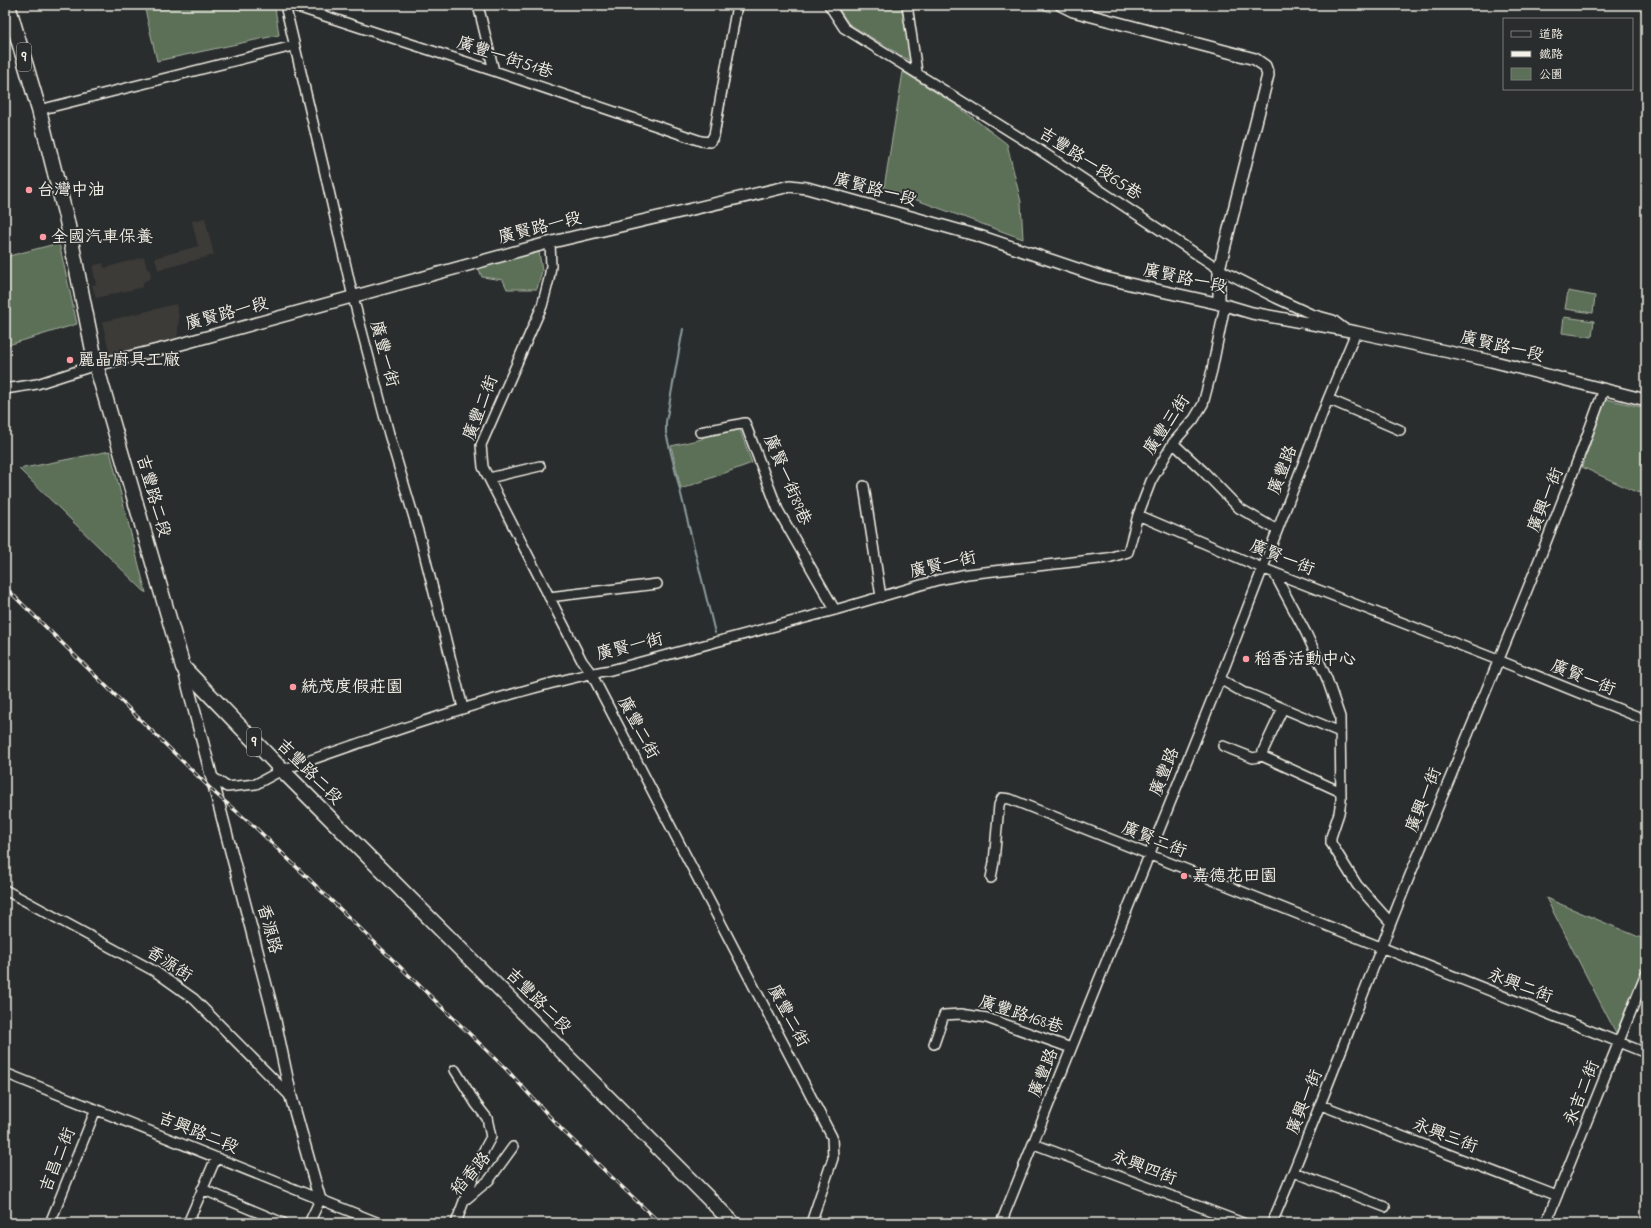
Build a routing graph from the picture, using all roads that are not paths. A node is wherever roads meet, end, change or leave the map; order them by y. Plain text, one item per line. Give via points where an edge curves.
1 (8, 5) edge
2 (284, 5) edge
3 (291, 5) edge
4 (478, 5) edge
5 (737, 5) edge
6 (829, 5) edge
7 (907, 5) edge
8 (1061, 5) edge
9 (293, 46) junction
10 (494, 71) junction
11 (917, 72) junction
12 (38, 110) junction
13 (550, 243) junction
14 (1219, 269) junction
15 (352, 297) junction
16 (1222, 304) junction
17 (1351, 331) junction
18 (96, 365) junction
19 (5, 389) edge
20 (1604, 390) junction
21 (1328, 399) junction
22 (1646, 400) edge
23 (1400, 430) dead end
24 (700, 432) dead end
25 (1173, 443) junction
26 (540, 466) dead end
27 (489, 478) junction
28 (864, 486) dead end
29 (1138, 515) junction
30 (1277, 530) junction
31 (1262, 568) junction
32 (1274, 573) junction
33 (657, 584) dead end
34 (549, 597) junction
35 (881, 597) junction
36 (834, 610) junction
37 (1498, 660) junction
38 (183, 667) junction
39 (591, 673) junction
40 (1220, 679) junction
41 (463, 708) junction
42 (1283, 708) junction
43 (1646, 720) edge
44 (1340, 732) junction
45 (1223, 746) dead end
46 (1262, 756) junction
47 (282, 770) junction
48 (211, 776) junction
49 (1340, 792) junction
50 (1149, 855) junction
51 (991, 878) dead end
52 (5, 890) edge
53 (1391, 923) junction
54 (1382, 949) junction
55 (1646, 974) edge
56 (1619, 1042) junction
57 (934, 1044) dead end
58 (1071, 1048) junction
59 (1646, 1053) edge
60 (455, 1070) dead end
61 (5, 1073) edge
62 (291, 1097) junction
63 (1321, 1106) junction
64 (96, 1109) junction
65 (1034, 1144) junction
66 (513, 1147) dead end
67 (216, 1158) junction
68 (1294, 1172) junction
69 (202, 1189) junction
70 (1557, 1196) junction
71 (320, 1200) junction
72 (464, 1201) junction
73 (1385, 1207) dead end
74 (50, 1223) edge
75 (188, 1223) edge
76 (284, 1223) edge
77 (309, 1223) edge
78 (379, 1223) edge
79 (456, 1223) edge
80 (734, 1223) edge
81 (811, 1223) edge
82 (1001, 1223) edge
83 (1243, 1223) edge
84 (1272, 1223) edge
85 (1546, 1223) edge

1 - 12 main road, 9
2 - 9 street, 廣豐一街
3 - 10 street, 廣豐一街51巷
4 - 10 street
5 - 10 street, 廣豐一街51巷 via 714,135 710,142 701,142
6 - 11 street, 吉豐路一段65巷 via 844,28
7 - 11 street
8 - 14 street, 廣豐三街 via 1073,11 1256,59 1265,66 1268,75
9 - 12 street
9 - 15 street, 廣豐一街 via 324,169
11 - 14 street, 吉豐路一段65巷
12 - 18 main road, 吉豐路二段 / 9 via 67,221
13 - 15 street, 廣賢路一段
13 - 16 street, 廣賢路一段 via 790,186 807,188 980,236 1101,277
13 - 27 street, 廣豐二街 via 551,266 542,306 481,445 483,467
14 - 16 street, 廣豐三街
14 - 17 street, 吉豐路一段65巷 via 1310,314 1333,320
15 - 18 street, 廣賢路一段
15 - 41 street, 廣豐一街 via 389,434 422,541
16 - 17 street, 廣賢路一段
16 - 25 street, 廣豐三街 via 1212,370 1203,404
17 - 20 street, 廣賢路一段 via 1491,361
17 - 21 street, 廣豐路
18 - 19 street via 37,384
18 - 38 main road, 吉豐路二段 / 9
20 - 22 street, 廣賢路一段
20 - 37 street, 廣興一街 via 1573,476
21 - 23 street
21 - 30 street, 廣豐路
24 - 36 street, 廣賢一街89巷 via 745,423 778,510
25 - 29 street, 廣豐三街 via 1151,481
25 - 30 street via 1239,508
26 - 27 street
27 - 34 street, 廣豐二街
28 - 35 street
29 - 31 street, 廣賢一街
29 - 35 street, 廣賢一街 via 1128,552 1125,554 967,574
30 - 31 street, 廣豐路
31 - 32 street, 廣賢一街
31 - 40 street, 廣豐路
32 - 37 street, 廣賢一街
32 - 44 street via 1327,679 1340,717
33 - 34 street
34 - 39 street, 廣豐二街 via 582,661
35 - 36 street, 廣賢一街
36 - 39 street, 廣賢一街 via 611,670
37 - 43 street, 廣賢一街
37 - 53 street, 廣興一街
38 - 47 main road, 吉豐路二段 / 9
38 - 48 street, 香源路
39 - 41 street, 廣賢一街
39 - 81 street, 廣豐二街 via 832,1137 833,1158
40 - 42 street via 1244,693
40 - 50 street, 廣豐路
41 - 47 street, 廣賢一街
42 - 44 street
42 - 46 street
44 - 49 street
45 - 46 street via 1253,758
46 - 49 street
47 - 48 street, 廣賢一街 via 256,784 227,787
47 - 80 main road, 吉豐路二段 / 9
48 - 62 street, 香源路 via 274,1016
49 - 53 street via 1339,813 1331,843 1357,885
50 - 51 street, 廣賢二街 via 1002,798
50 - 54 street, 廣賢二街
50 - 58 street, 廣豐路
52 - 62 street, 香源街 via 156,972 189,996
53 - 54 street, 廣興一街
54 - 56 street, 永興二街
54 - 63 street, 廣興一街
55 - 56 street, 永吉二街
56 - 59 street, 永興二街
56 - 70 street, 永吉二街
57 - 58 street, 廣豐路168巷 via 944,1015 961,1014 987,1018
58 - 65 street, 廣豐路
60 - 72 street via 487,1118 491,1136
61 - 64 street, 吉興路二段
62 - 71 street, 香源路
63 - 68 street, 廣興一街
63 - 70 street, 永興三街
64 - 67 street, 吉興路二段
64 - 74 street, 吉昌二街
65 - 82 street, 廣豐路
65 - 83 street, 永興四街
66 - 72 street, 稻香路 via 489,1180
67 - 69 street
67 - 71 street, 吉興路二段
68 - 73 street
68 - 84 street, 廣興一街
69 - 75 street
69 - 76 street
70 - 85 street, 永吉二街
71 - 77 street
71 - 78 street, 吉興路二段
72 - 79 street, 稻香路

